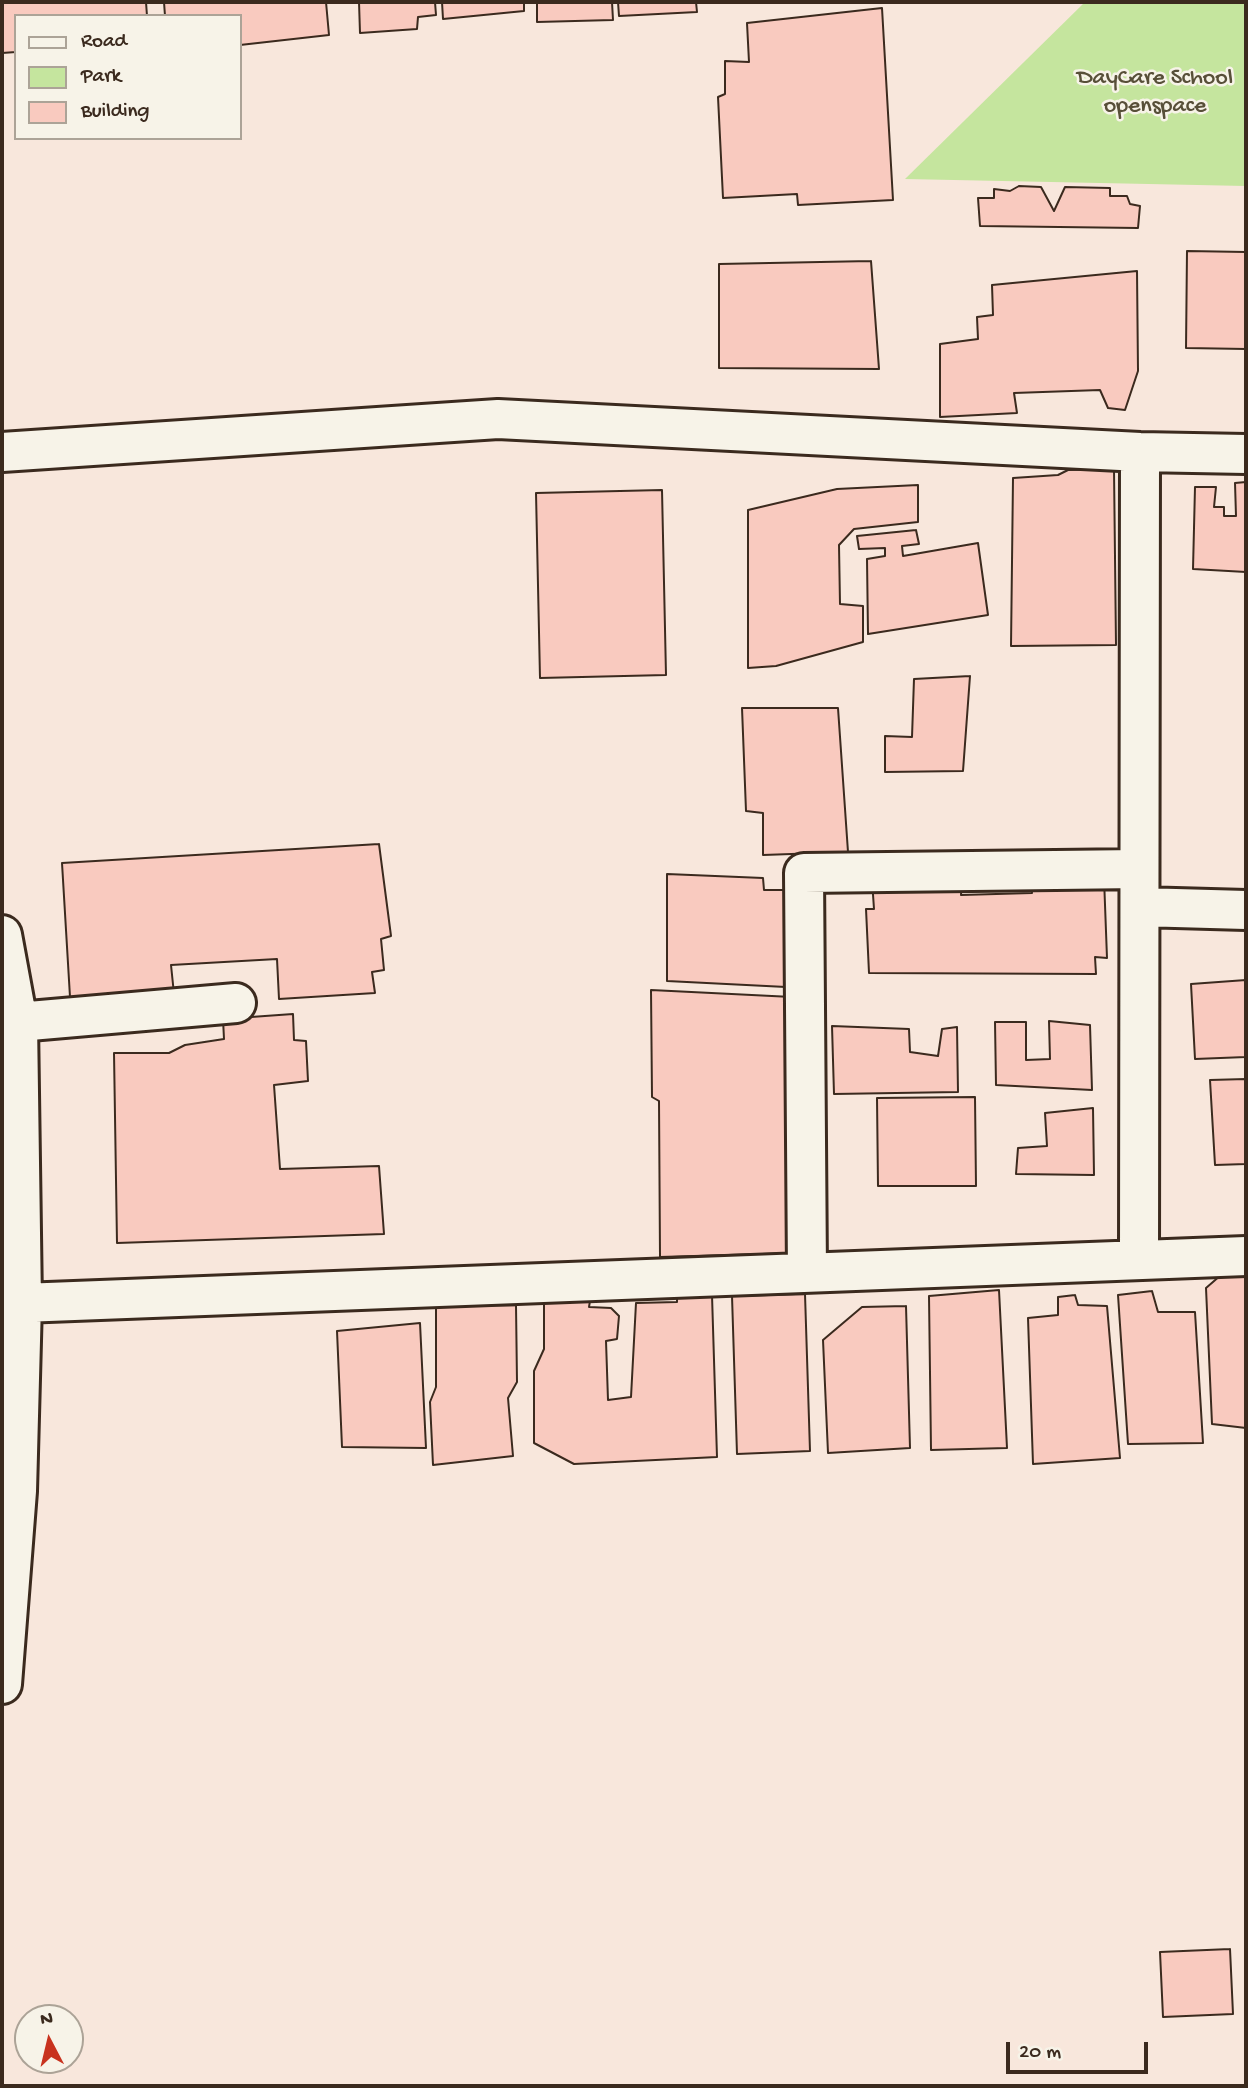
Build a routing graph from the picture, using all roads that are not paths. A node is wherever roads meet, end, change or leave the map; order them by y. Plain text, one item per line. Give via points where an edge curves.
1 (2, 452) edge
2 (1140, 452) junction
3 (1246, 454) edge
4 (1139, 869) junction
5 (1140, 908) junction
6 (1246, 910) edge
7 (2, 935) edge
8 (236, 1003) dead end
9 (18, 1022) junction
10 (1246, 1256) edge
11 (1139, 1260) junction
12 (807, 1273) junction
13 (22, 1303) junction
14 (10, 1418) edge
15 (2, 1684) edge

1 - 2 street via 498,419
2 - 3 street
2 - 4 street
4 - 5 street
4 - 12 street via 804,873
5 - 6 street
5 - 11 street
7 - 9 street
8 - 9 street
9 - 13 street
10 - 11 street
11 - 12 street
12 - 13 street
13 - 14 street
14 - 15 street via 17,1491

